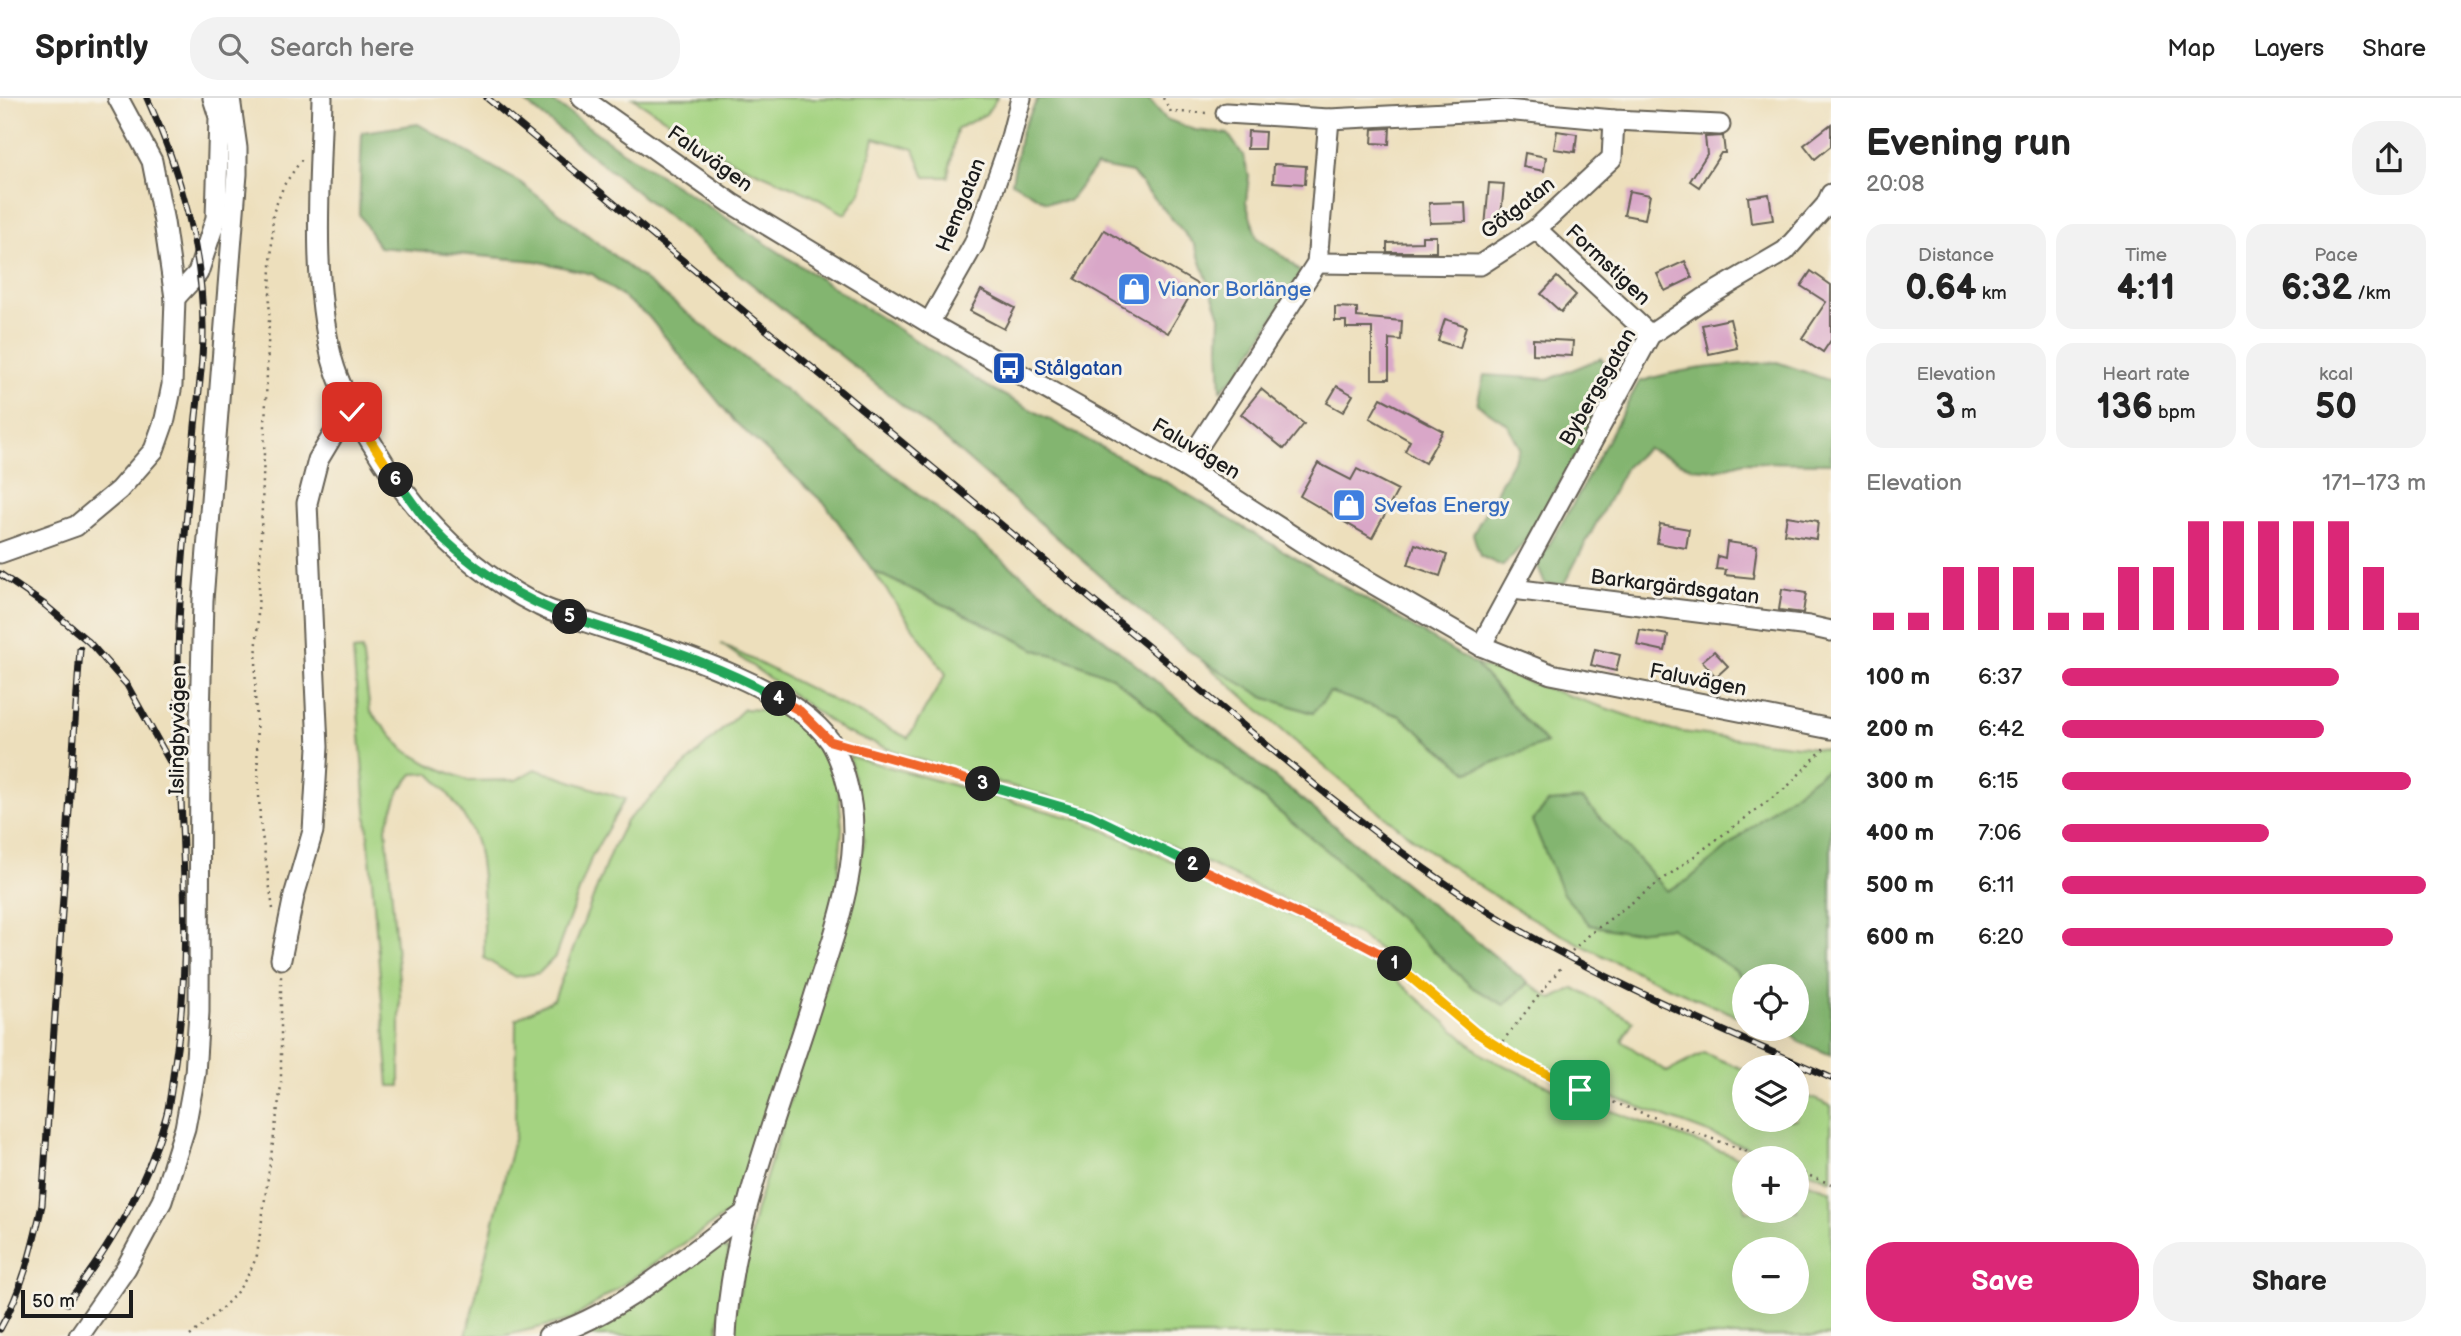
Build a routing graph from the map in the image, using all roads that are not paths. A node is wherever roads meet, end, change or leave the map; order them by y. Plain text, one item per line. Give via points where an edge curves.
1 (118, 98) edge
2 (213, 98) edge
3 (230, 98) edge
4 (322, 98) edge
5 (582, 98) edge
6 (1021, 98) edge
7 (1226, 113) road end
8 (1329, 119) junction
9 (1614, 120) junction
10 (1720, 125) dead end
11 (1831, 194) edge
12 (1536, 229) junction
13 (1317, 263) junction
14 (175, 298) junction
15 (929, 323) junction
16 (1650, 335) junction
17 (352, 412) junction
18 (1185, 467) junction
19 (0, 553) edge
20 (1513, 589) junction
21 (1831, 631) edge
22 (1481, 646) junction
23 (1831, 729) edge
24 (281, 959) road end
25 (745, 1213) junction
26 (79, 1336) edge
27 (548, 1336) edge
28 (726, 1336) edge

1 - 14 street via 152,161
2 - 14 street via 219,117 216,218 198,273
3 - 26 street, Islingbyvägen via 237,174 203,600 195,1074 185,1129 162,1201 126,1268
4 - 17 street via 321,309 333,363
5 - 15 street, Faluvägen via 731,203
6 - 15 street, Hemgatan via 974,244
7 - 8 street
8 - 9 street via 1505,110
8 - 13 street
9 - 10 street
9 - 12 street, Götgatan via 1612,158
11 - 16 street, Bybergsgatan via 1785,251
12 - 13 street, Götgatan via 1480,265
12 - 16 street, Formstigen
13 - 18 street
14 - 19 street via 172,385 154,450 119,491 76,527
15 - 18 street, Faluvägen
16 - 20 street, Bybergsgatan
17 - 24 street via 318,460 307,503 318,747 315,807
17 - 25 street via 385,466 429,523 473,564 541,607 758,687 800,711 830,741 848,784 853,832 846,892
18 - 22 street, Faluvägen via 1311,548
20 - 21 street, Barkargärdsgatan
20 - 22 street
22 - 23 street, Faluvägen via 1551,674
25 - 27 street via 604,1312
25 - 28 street

